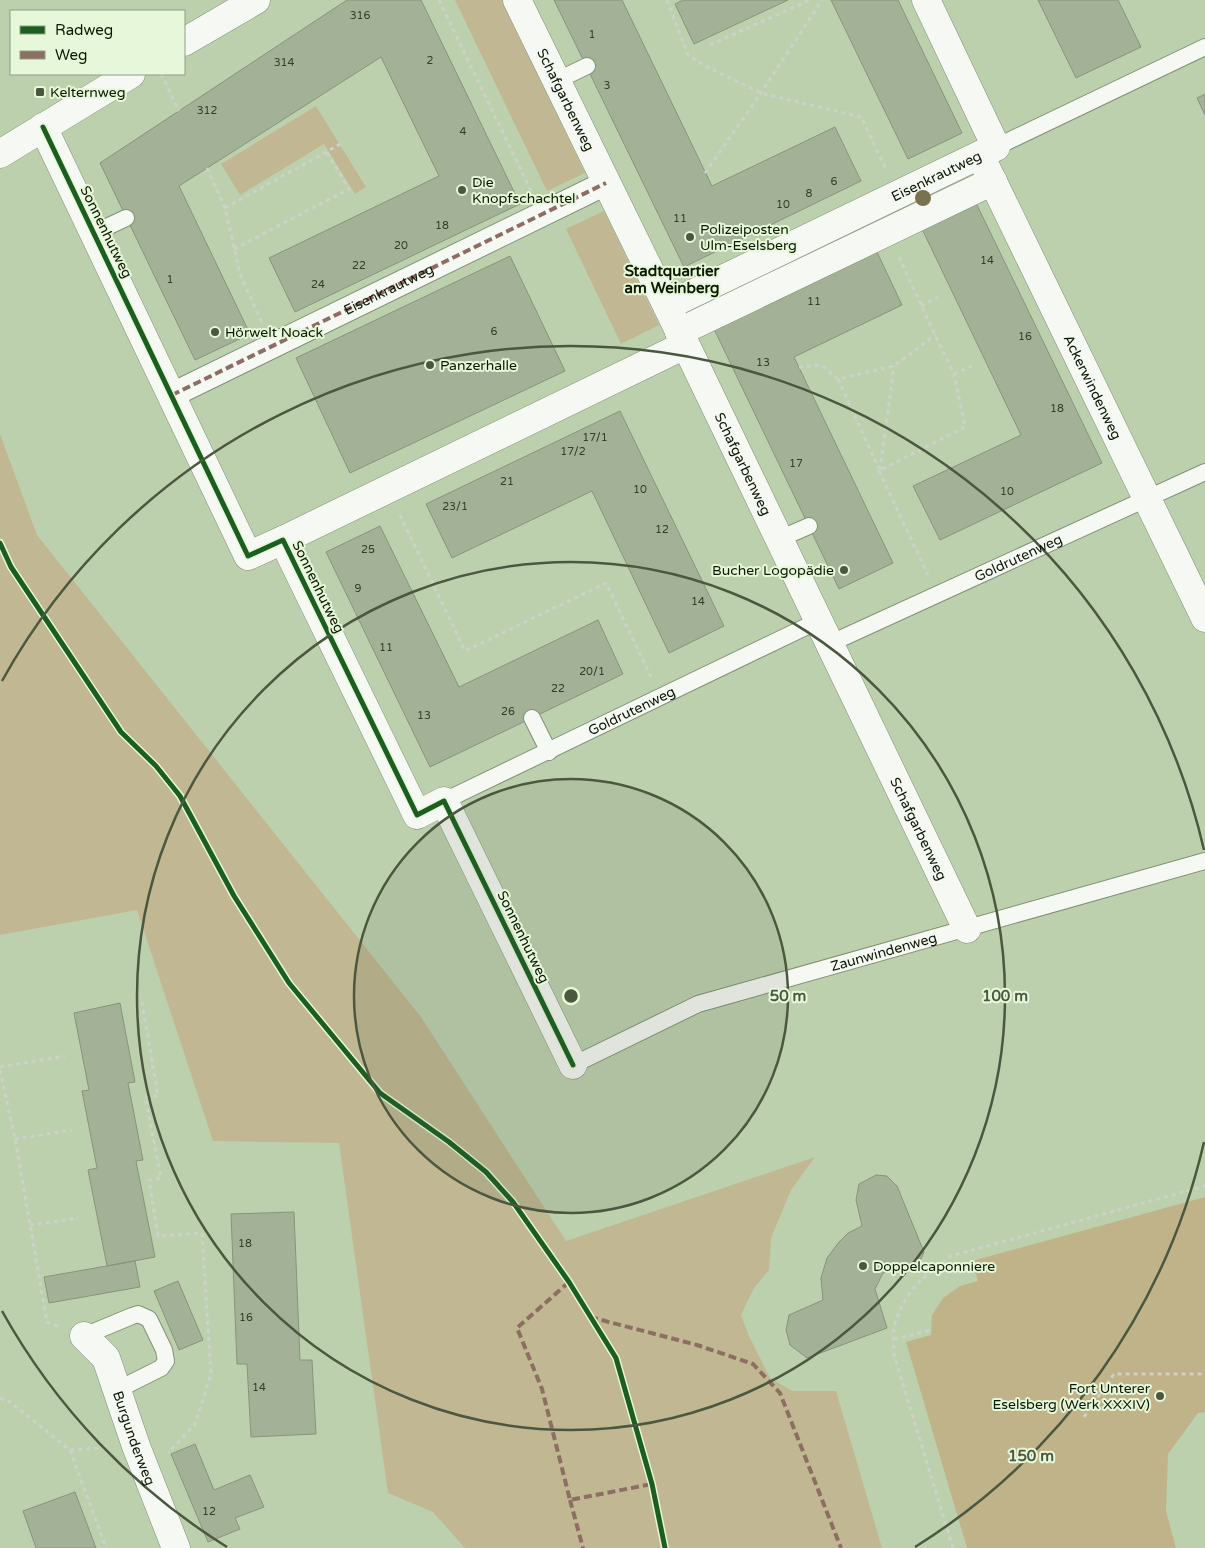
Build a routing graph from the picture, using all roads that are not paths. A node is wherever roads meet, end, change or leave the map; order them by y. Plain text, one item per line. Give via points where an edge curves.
1 (256, 0) edge
2 (517, 0) edge
3 (926, 0) edge
4 (185, 41) edge
5 (1205, 47) edge
6 (587, 66) dead end
7 (129, 75) edge
8 (556, 80) junction
9 (43, 127) junction
10 (988, 151) junction
11 (0, 154) edge
12 (992, 181) junction
13 (606, 183) junction
14 (126, 218) dead end
15 (94, 233) junction
16 (667, 306) junction
17 (682, 339) junction
18 (172, 395) junction
19 (1205, 472) edge
20 (1147, 499) junction
21 (809, 526) dead end
22 (779, 539) junction
23 (283, 540) junction
24 (1205, 618) edge
25 (824, 632) junction
26 (532, 718) dead end
27 (549, 752) junction
28 (444, 802) junction
29 (1205, 862) edge
30 (967, 929) junction
31 (573, 1065) joint
32 (84, 1336) joint
33 (117, 1390) junction
34 (176, 1548) edge

1 - 4 street
2 - 8 street, Schafgarbenweg
3 - 10 street, Ackerwindenweg
5 - 10 lane, Eisenkrautweg
6 - 8 lane
7 - 9 street
8 - 13 street, Schafgarbenweg
9 - 11 street
9 - 15 street, Sonnenhutweg
10 - 12 street, Ackerwindenweg
10 - 16 street, Eisenkrautweg
12 - 17 street, Eisenkrautweg
12 - 20 street, Ackerwindenweg
13 - 16 street, Schafgarbenweg
13 - 18 street, Eisenkrautweg
14 - 15 lane
15 - 18 street, Sonnenhutweg
16 - 17 street, Schafgarbenweg
17 - 22 street, Schafgarbenweg
17 - 23 street, Eisenkrautweg
18 - 23 street, Sonnenhutweg via 248,556
19 - 20 lane, Goldrutenweg
20 - 24 street, Ackerwindenweg
20 - 25 lane, Goldrutenweg via 937,595
21 - 22 lane
22 - 25 street, Schafgarbenweg
23 - 28 street, Sonnenhutweg via 417,815
25 - 27 lane, Goldrutenweg
25 - 30 street, Schafgarbenweg
26 - 27 lane
27 - 28 lane, Goldrutenweg
28 - 31 street, Sonnenhutweg
29 - 30 lane, Zaunwindenweg
30 - 31 lane, Zaunwindenweg via 698,1004
32 - 33 street, Burgunderweg via 106,1358
32 - 33 lane via 138,1314 149,1319 166,1361 161,1368
33 - 34 street, Burgunderweg

